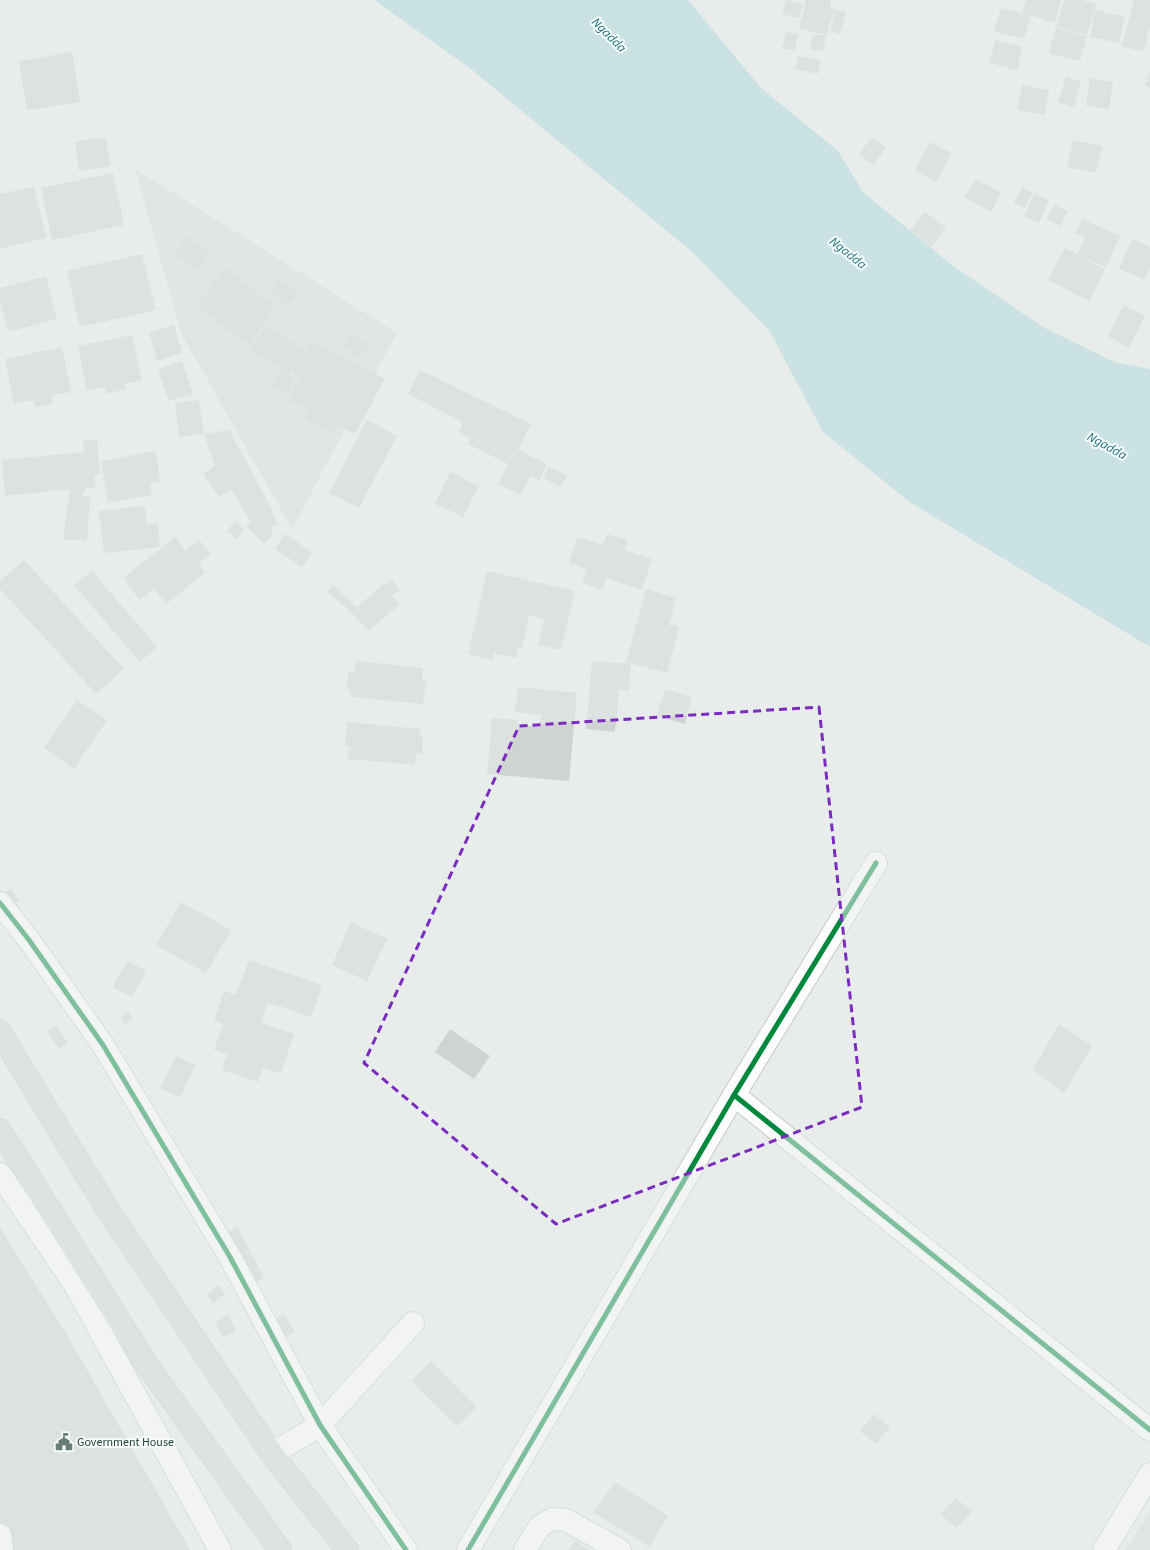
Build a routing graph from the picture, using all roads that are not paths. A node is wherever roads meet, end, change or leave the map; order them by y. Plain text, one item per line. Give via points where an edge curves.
1 (876, 863) dead end
2 (0, 903) edge
3 (0, 1032) edge
4 (734, 1095) junction
5 (0, 1130) edge
6 (0, 1174) edge
7 (413, 1323) dead end
8 (320, 1425) junction
9 (1150, 1430) edge
10 (272, 1454) junction
11 (1150, 1474) edge
12 (0, 1535) edge
13 (2, 1550) edge
14 (220, 1550) edge
15 (280, 1550) edge
16 (346, 1550) edge
17 (406, 1550) edge
18 (468, 1550) edge
19 (524, 1550) edge
20 (620, 1550) edge
21 (1104, 1550) edge

1 - 4 street
2 - 8 street via 103,1045 230,1257
3 - 10 main road via 106,1207
4 - 9 street
4 - 18 street
5 - 15 main road via 147,1365
6 - 14 street via 75,1285
7 - 8 street
8 - 10 street
8 - 17 street
10 - 16 main road
11 - 21 street
12 - 13 street
19 - 20 street via 539,1527 552,1519 566,1520

